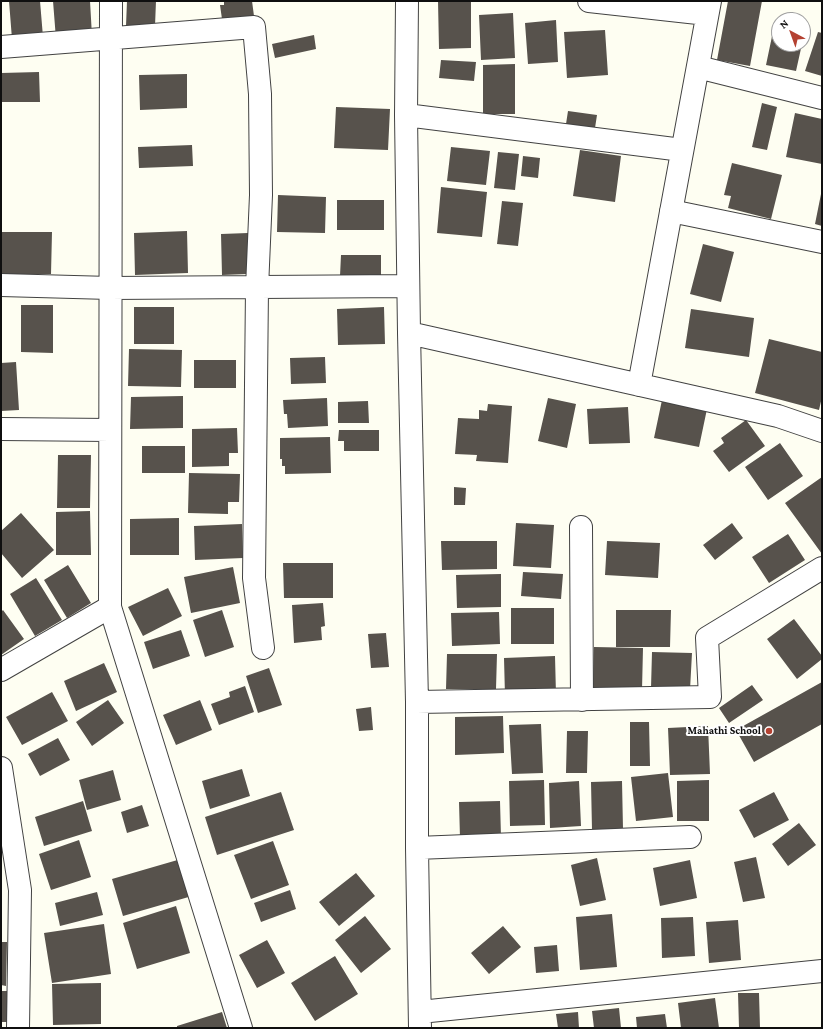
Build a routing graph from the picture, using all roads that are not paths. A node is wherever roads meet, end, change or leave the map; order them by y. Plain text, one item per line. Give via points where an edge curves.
1 (112, 1) edge
2 (407, 1) edge
3 (589, 1) edge
4 (708, 8) edge
5 (111, 38) junction
6 (1, 46) edge
7 (698, 67) junction
8 (822, 98) edge
9 (406, 115) junction
10 (682, 150) junction
11 (671, 211) junction
12 (822, 242) edge
13 (1, 285) edge
14 (408, 286) junction
15 (110, 288) junction
16 (257, 288) junction
17 (409, 333) junction
18 (639, 385) junction
19 (1, 429) edge
20 (110, 430) junction
21 (822, 431) edge
22 (581, 527) dead end
23 (822, 568) edge
24 (110, 607) junction
25 (263, 648) dead end
26 (1, 670) edge
27 (582, 700) junction
28 (417, 702) junction
29 (1, 768) edge
30 (690, 837) dead end
31 (417, 848) junction
32 (822, 967) edge
33 (822, 971) edge
34 (822, 975) edge
35 (420, 1020) edge
36 (18, 1028) edge
37 (241, 1028) edge

1 - 5 street
2 - 9 street
3 - 4 street
4 - 7 street
5 - 6 street
5 - 15 street
5 - 16 street via 254,27 260,94 261,195
7 - 8 street
7 - 10 street
9 - 10 street
9 - 14 street
10 - 11 street
11 - 12 street
11 - 18 street
13 - 15 street
14 - 16 street
14 - 17 street
15 - 16 street
15 - 20 street
16 - 25 street via 254,578
17 - 18 street
17 - 28 street
18 - 21 street via 778,416
19 - 20 street
20 - 24 street
22 - 27 street
23 - 27 street via 707,638 710,697
24 - 26 street
24 - 37 street
27 - 28 street
28 - 31 street
29 - 36 street via 20,890
30 - 31 street
31 - 35 street
32 - 33 street
33 - 34 street
33 - 35 street

